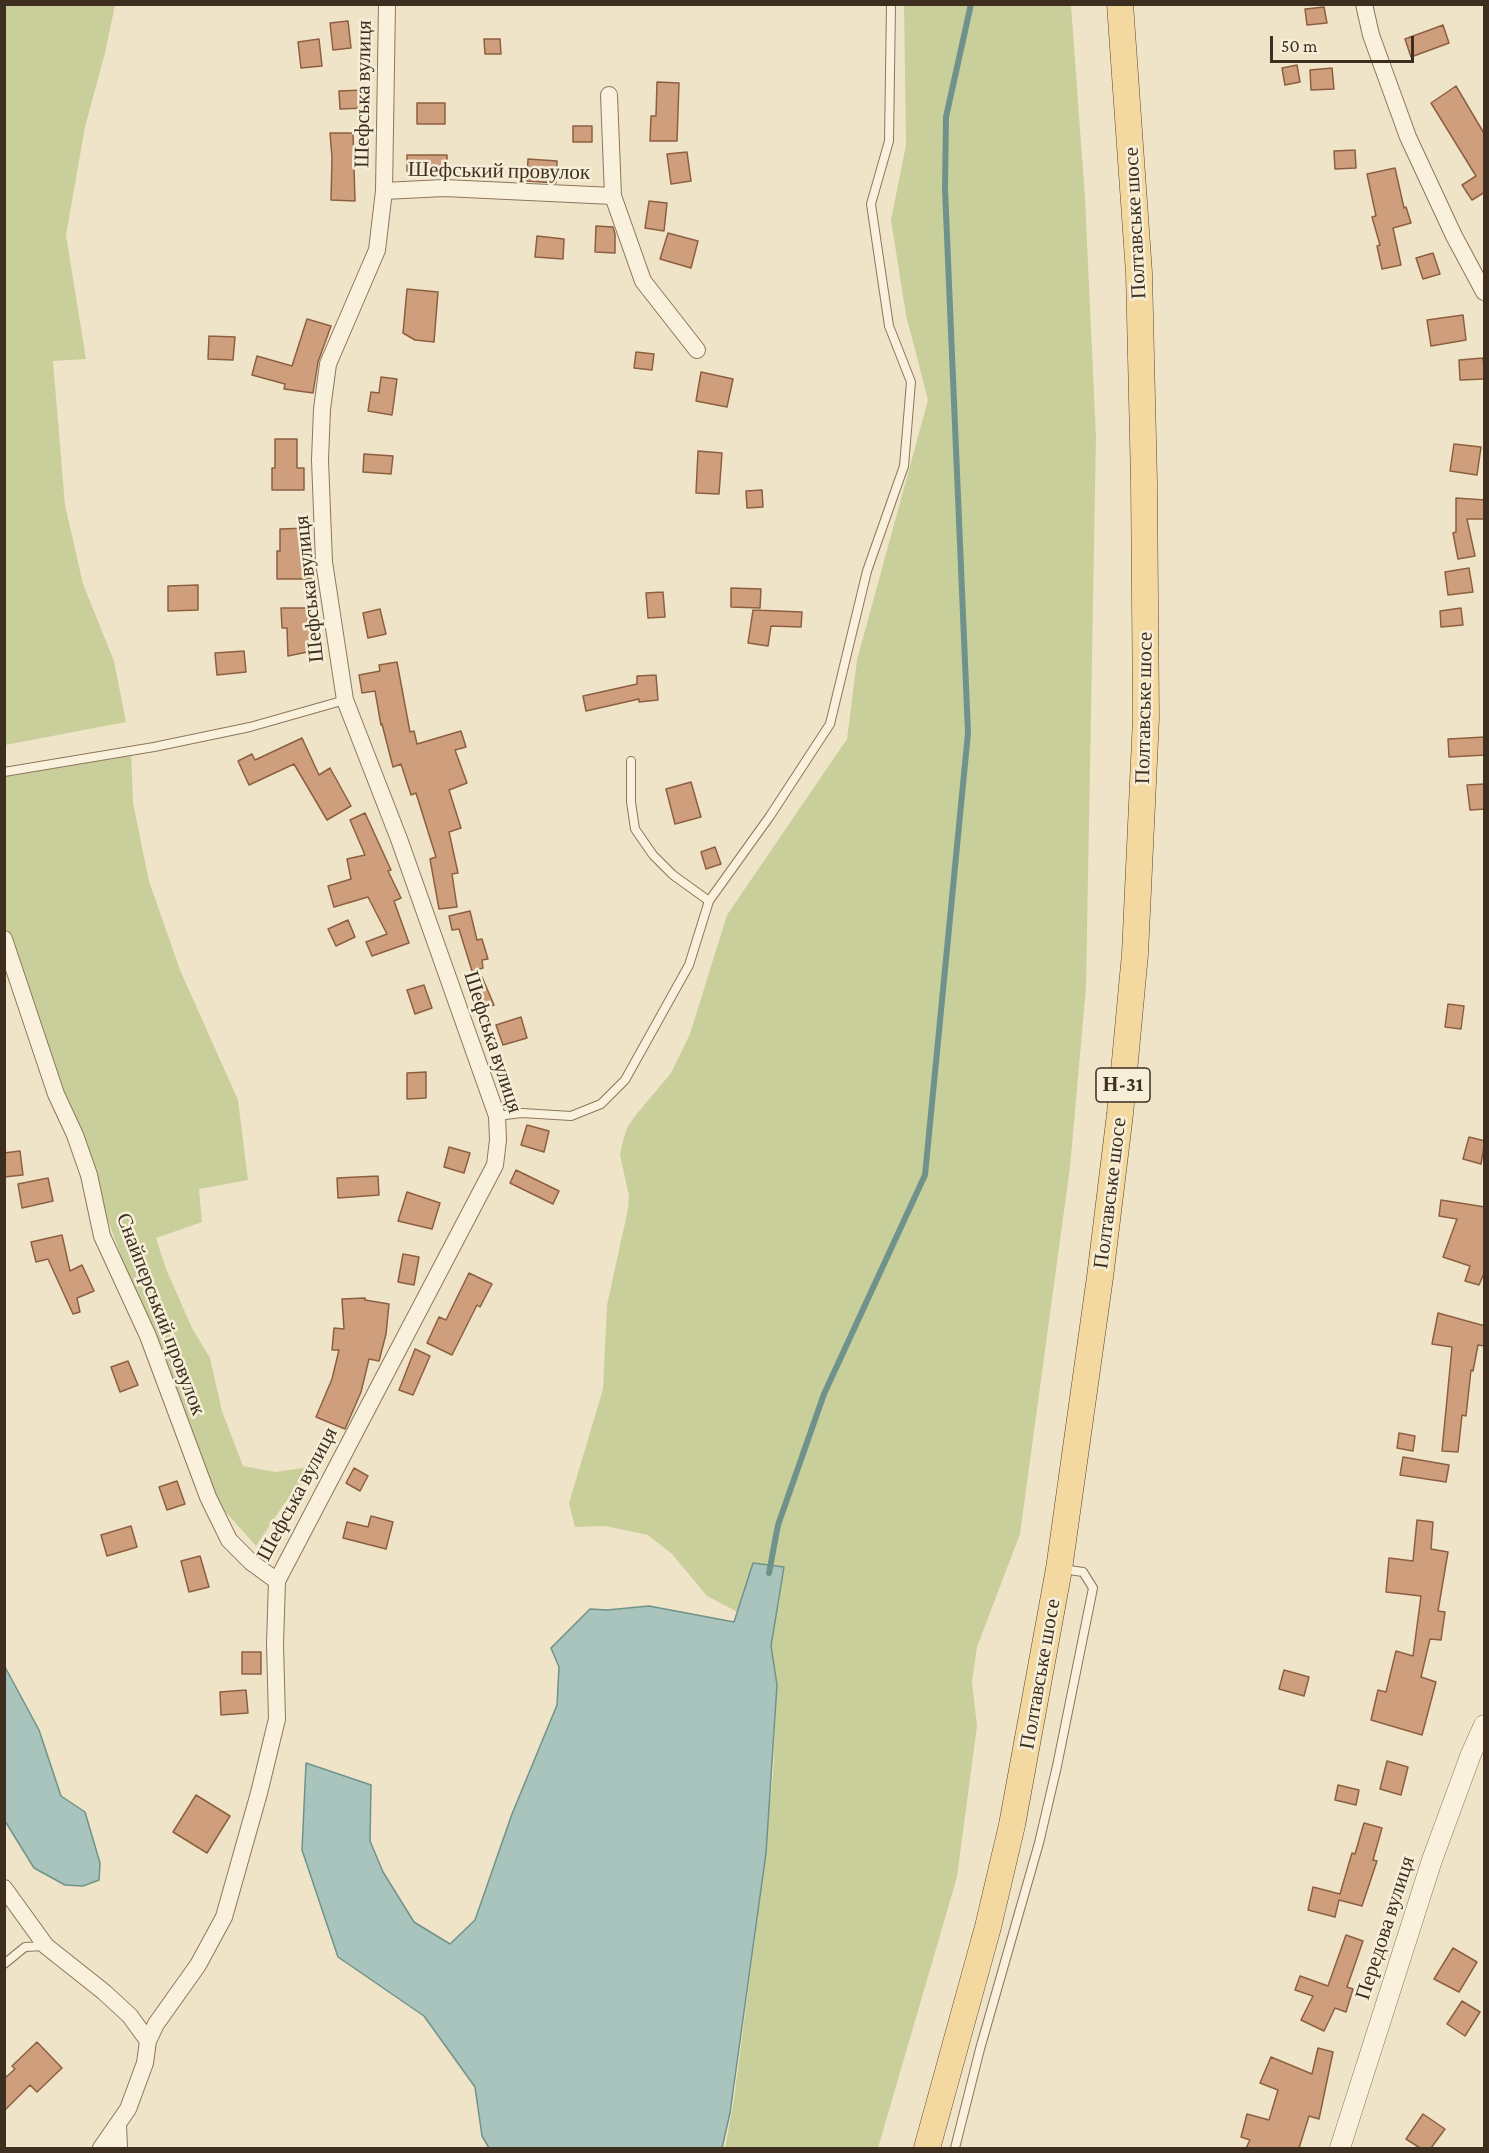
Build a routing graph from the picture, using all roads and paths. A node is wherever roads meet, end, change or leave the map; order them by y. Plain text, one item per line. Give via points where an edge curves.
1 (387, 4) edge
2 (891, 4) edge
3 (1120, 4) edge
4 (1364, 4) edge
5 (609, 95) dead end
6 (384, 192) junction
7 (613, 196) junction
8 (1485, 292) edge
9 (697, 350) dead end
10 (345, 700) junction
11 (631, 761) dead end
12 (4, 772) edge
13 (710, 901) junction
14 (4, 939) edge
15 (497, 1116) junction
16 (1059, 1569) junction
17 (277, 1581) junction
18 (1485, 1725) edge
19 (4, 1888) edge
20 (46, 1946) junction
21 (4, 1964) edge
22 (148, 2041) junction
23 (118, 2124) junction
24 (101, 2148) edge
25 (119, 2148) edge
26 (927, 2148) edge
27 (955, 2148) edge
28 (1340, 2148) edge

1 - 6 street, Шефська вулиця
2 - 13 lane via 889,141 871,204 889,326 911,382 904,465 867,571 830,724
3 - 16 main road, Полтавське шосе / Н-31 via 1139,273 1146,718 1135,954 1120,1114
4 - 8 street via 1371,35 1408,137
5 - 7 street, Шефський провулок
6 - 7 street, Шефський провулок via 444,188
6 - 10 street, Шефська вулиця via 377,250 328,364 322,409 324,562
7 - 9 street, Шефський провулок via 643,281
10 - 12 lane via 250,727
10 - 15 street, Шефська вулиця via 399,839
11 - 13 lane via 635,829 673,875
13 - 15 lane via 689,965 625,1080 601,1104 571,1116
14 - 17 street, Снайперський провулок via 56,1095 89,1175 102,1236 148,1336 208,1497 229,1540
15 - 17 street, Шефська вулиця via 495,1166
16 - 26 main road, Полтавське шосе / Н-31 via 1012,1825
16 - 27 lane via 1083,1572 1093,1588 1039,1843
17 - 22 street, Шефська вулиця via 277,1719 260,1793 224,1917
18 - 28 street, Передова вулиця via 1432,1860
19 - 20 street
20 - 21 lane via 25,1947
20 - 22 street via 130,2016
22 - 23 street, Шефська вулиця via 138,2085
23 - 24 street
23 - 25 street

